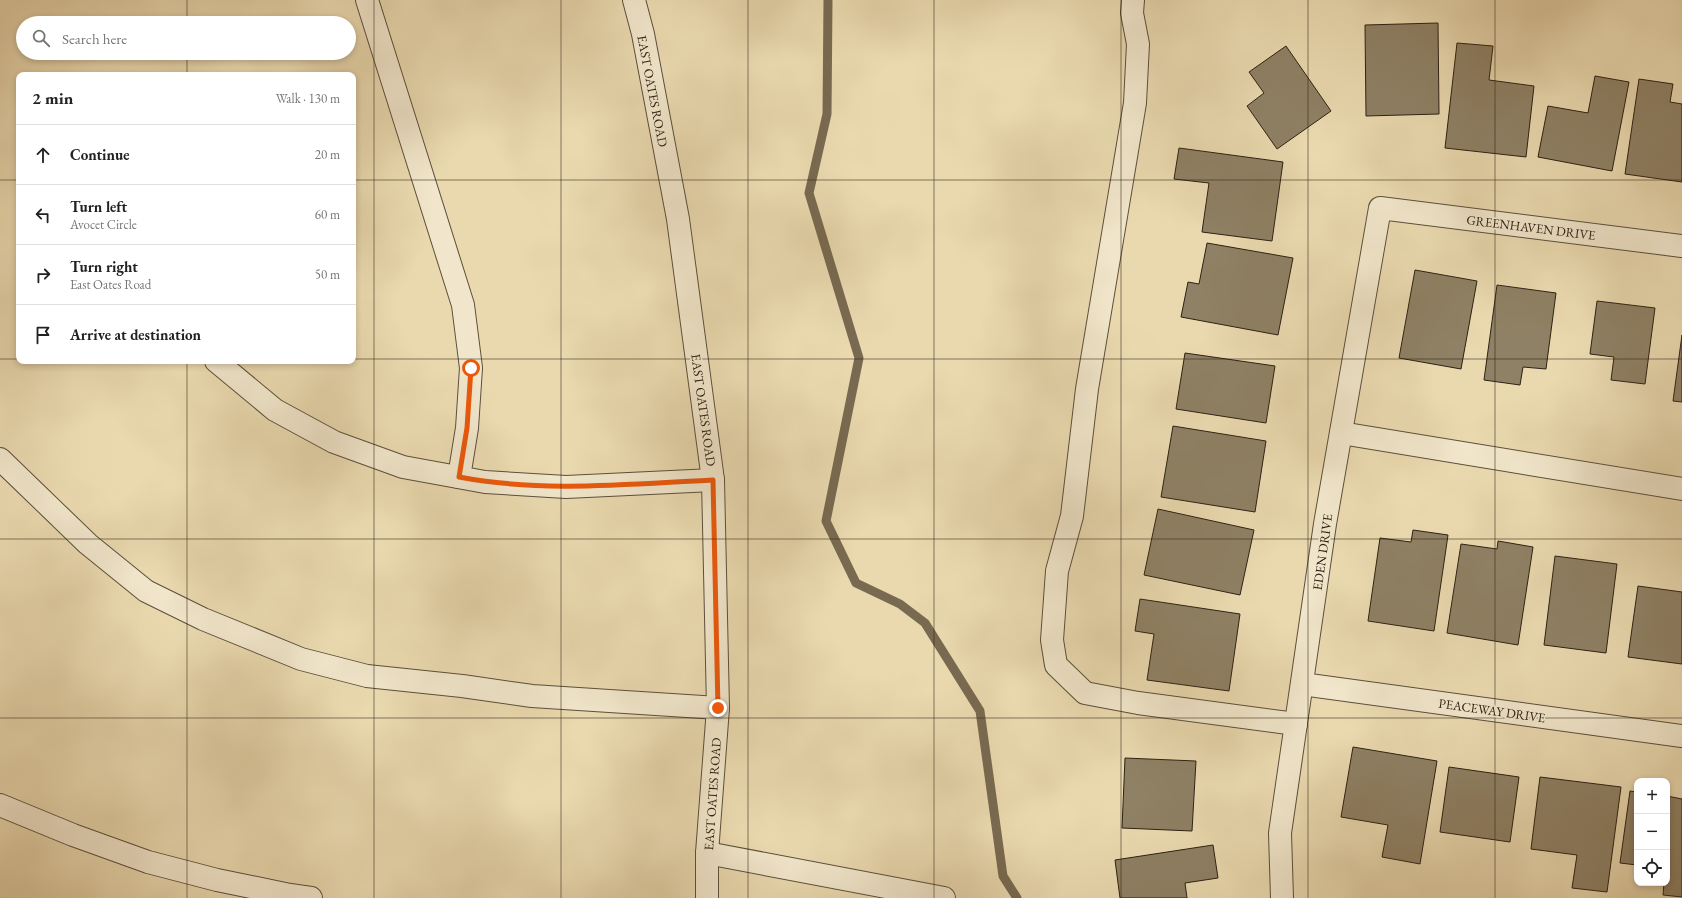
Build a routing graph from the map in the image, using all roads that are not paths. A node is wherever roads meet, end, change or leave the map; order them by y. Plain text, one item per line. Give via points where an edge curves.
1 (367, 0) edge
2 (634, 0) edge
3 (1133, 0) edge
4 (1380, 208) joint
5 (1682, 246) edge
6 (220, 364) edge
7 (1342, 433) junction
8 (0, 459) edge
9 (459, 477) junction
10 (713, 480) junction
11 (1682, 489) edge
12 (1302, 684) junction
13 (718, 708) junction
14 (1296, 724) junction
15 (1682, 736) edge
16 (0, 805) edge
17 (707, 852) junction
18 (297, 897) edge
19 (707, 898) edge
20 (944, 898) edge
21 (1282, 898) edge

1 - 9 street via 463,305 471,368 467,428
2 - 10 street, EAST OATES ROAD via 643,34 678,218
3 - 14 street via 1132,13 1138,44 1135,103 1087,389 1072,516 1057,572 1052,640 1056,665 1086,693 1138,703
4 - 5 street, GREENHAVEN DRIVE
4 - 7 street, EDEN DRIVE
6 - 9 street via 275,410 334,442 403,467
7 - 11 street
7 - 12 street, EDEN DRIVE via 1325,524
8 - 13 street via 88,544 146,592 203,619 301,659 367,676 532,696
9 - 10 street via 485,482 566,487
10 - 13 street, EAST OATES ROAD
12 - 14 street, EDEN DRIVE
12 - 15 street, PEACEWAY DRIVE
13 - 17 street, EAST OATES ROAD
14 - 21 street, EDEN DRIVE via 1280,833
16 - 18 street via 148,862
17 - 19 street, EAST OATES ROAD
17 - 20 street

